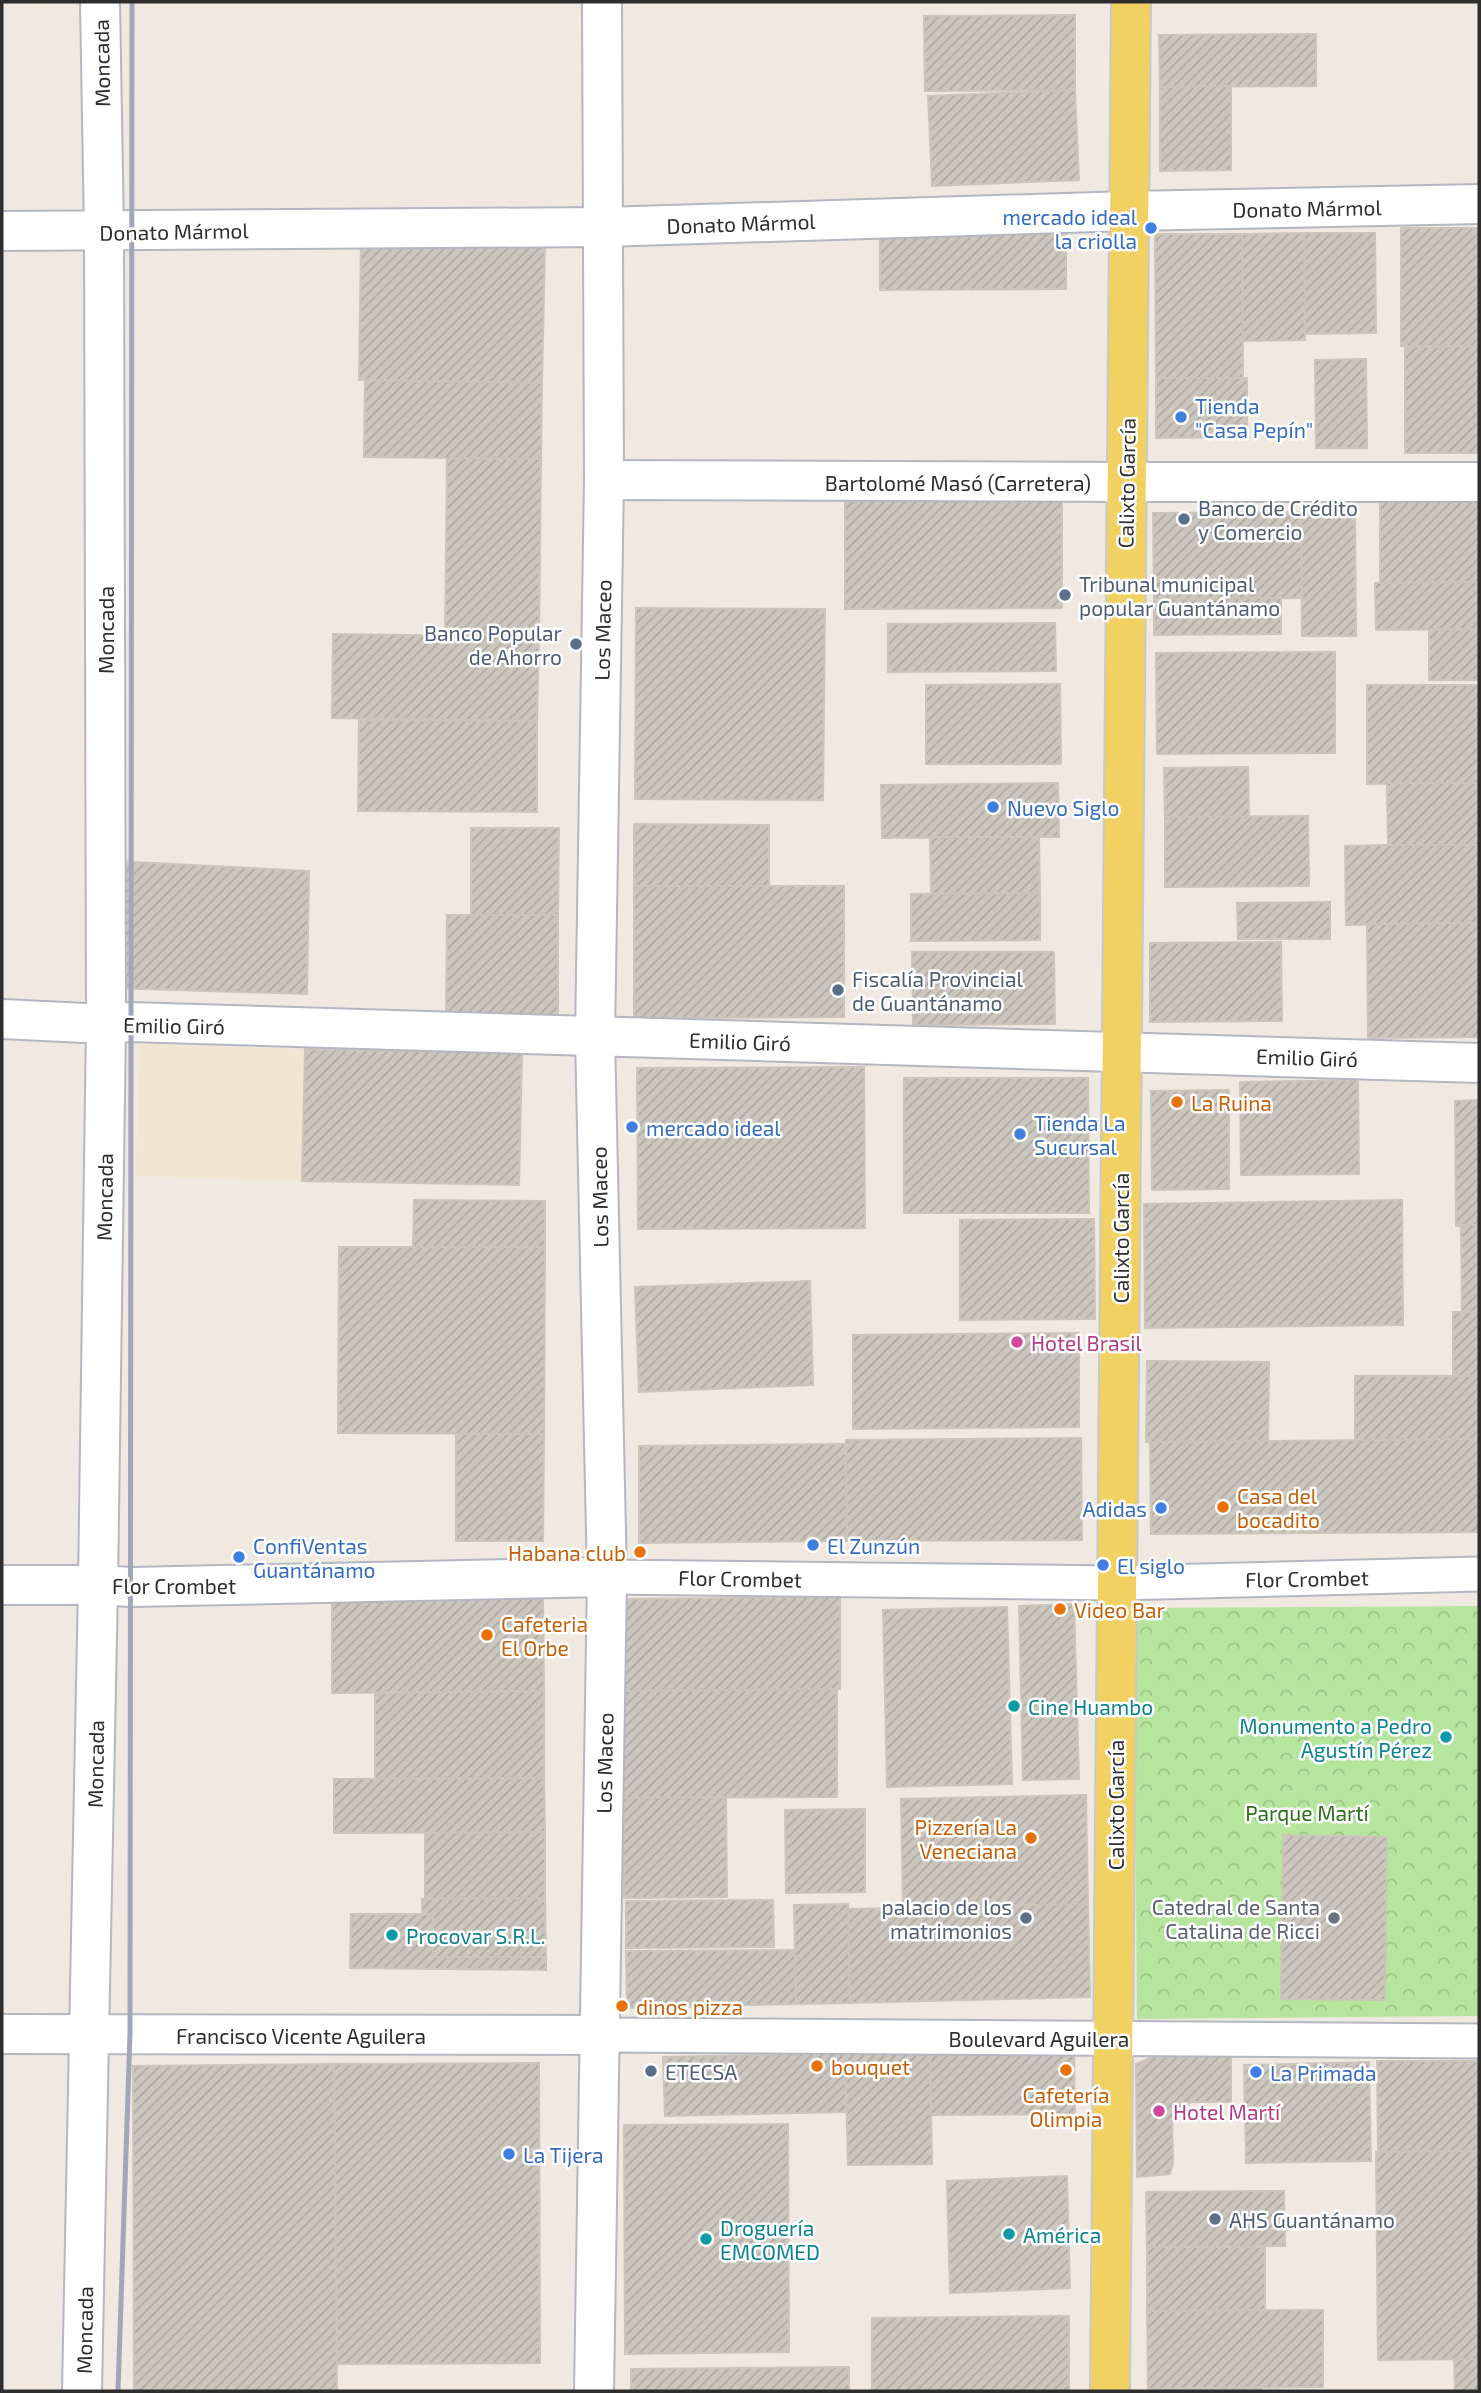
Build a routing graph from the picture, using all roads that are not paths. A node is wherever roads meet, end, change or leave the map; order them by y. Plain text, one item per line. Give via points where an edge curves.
1 (100, 2) edge
2 (602, 2) edge
3 (1131, 2) edge
4 (1479, 204) edge
5 (1129, 211) junction
6 (603, 227) junction
7 (2, 231) edge
8 (104, 232) junction
9 (604, 480) junction
10 (1126, 482) junction
11 (1479, 482) edge
12 (2, 1019) edge
13 (106, 1024) junction
14 (595, 1037) junction
15 (1121, 1051) junction
16 (1479, 1063) edge
17 (1479, 1574) edge
18 (607, 1577) junction
19 (1117, 1583) junction
20 (2, 1585) edge
21 (98, 1585) junction
22 (2, 2034) edge
23 (90, 2034) junction
24 (600, 2035) junction
25 (1113, 2038) junction
26 (1479, 2041) edge
27 (82, 2391) edge
28 (594, 2391) edge
29 (1110, 2391) edge

1 - 8 main road, Moncada
2 - 6 main road, Los Maceo
3 - 5 main road, Calixto García
4 - 5 main road, Donato Mármol
5 - 6 main road, Donato Mármol
5 - 10 main road, Calixto García
6 - 8 main road, Donato Mármol
6 - 9 main road, Los Maceo
7 - 8 main road, Donato Mármol
8 - 13 main road, Moncada
9 - 10 main road, Bartolomé Masó (Carretera)
9 - 14 main road, Los Maceo
10 - 11 main road, Bartolomé Masó (Carretera)
10 - 15 main road, Calixto García
12 - 13 main road, Emilio Giró
13 - 14 main road, Emilio Giró
13 - 21 main road, Moncada
14 - 15 main road, Emilio Giró
14 - 18 main road, Los Maceo
15 - 16 main road, Emilio Giró
15 - 19 main road, Calixto García
17 - 19 street, Flor Crombet
18 - 19 street, Flor Crombet
18 - 21 main road, Flor Crombet
18 - 24 main road, Los Maceo
19 - 25 main road, Calixto García
20 - 21 main road, Flor Crombet
21 - 23 main road, Moncada
22 - 23 main road, Francisco Vicente Aguilera
23 - 24 main road, Francisco Vicente Aguilera
23 - 27 main road, Moncada
24 - 25 street, Boulevard Aguilera
24 - 28 main road, Los Maceo
25 - 26 street, Boulevard Aguilera
25 - 29 main road, Calixto García

